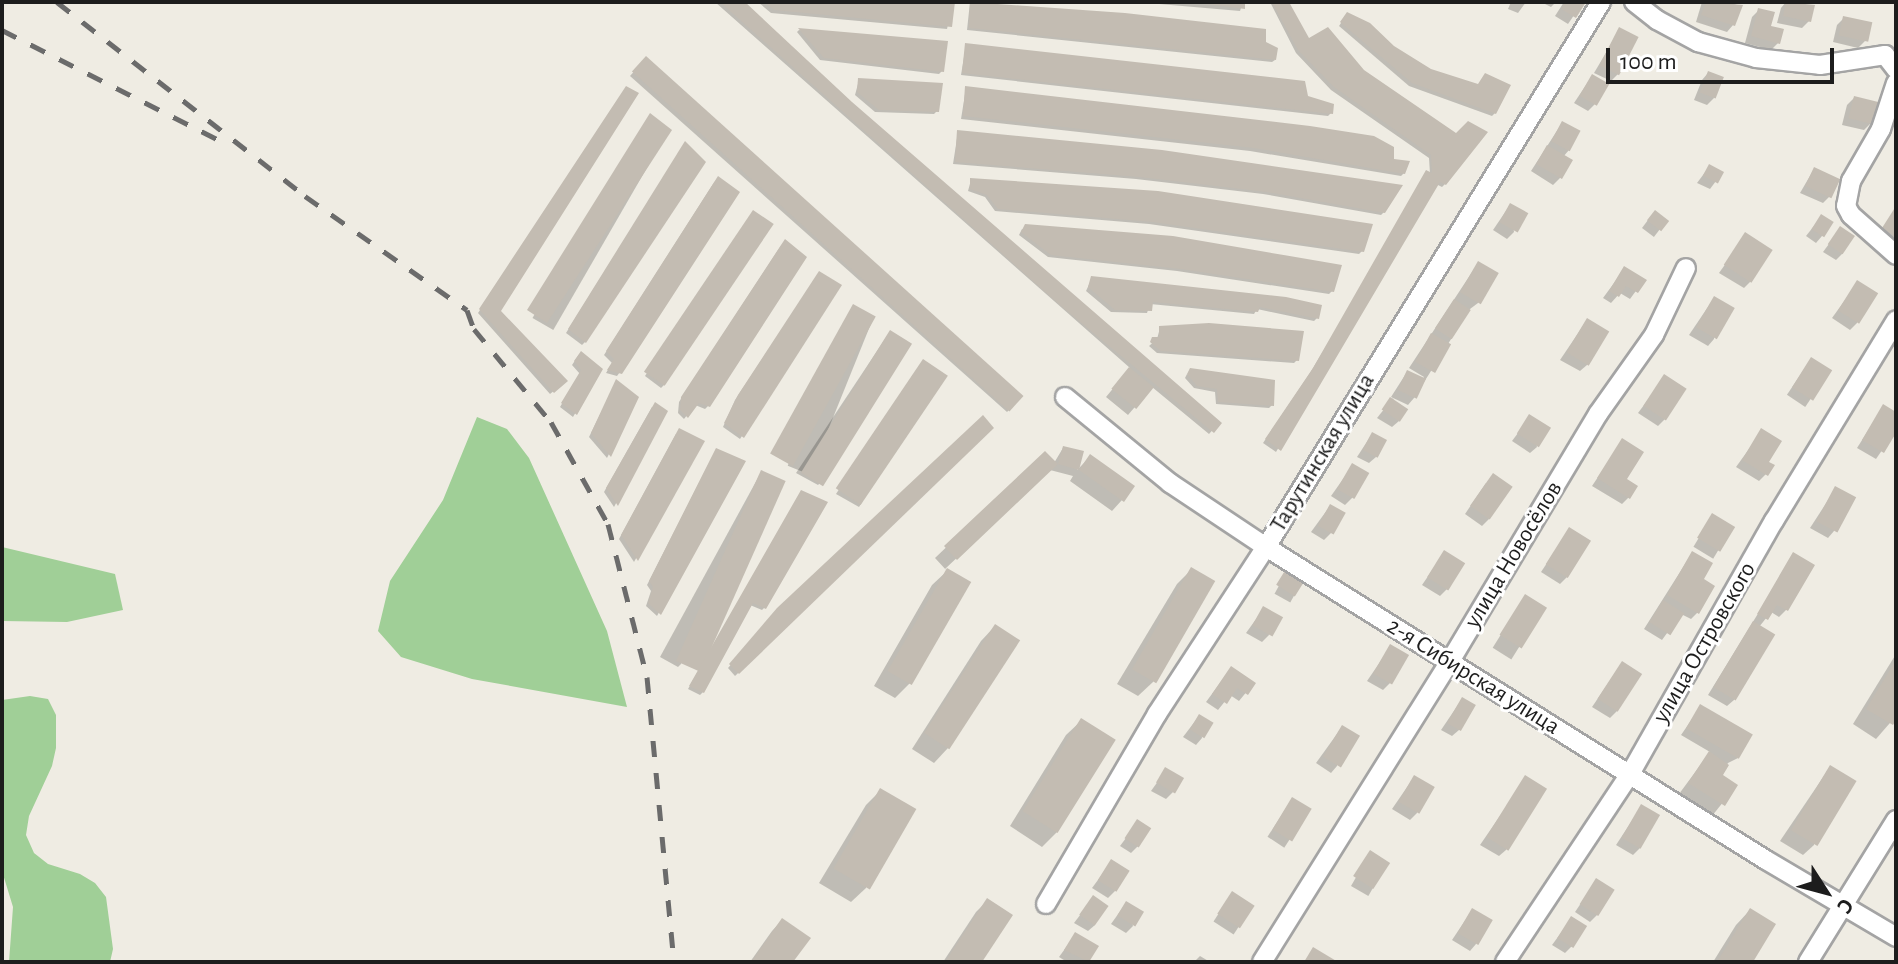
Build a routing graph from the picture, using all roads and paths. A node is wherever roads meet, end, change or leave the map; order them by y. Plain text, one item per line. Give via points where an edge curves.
1 (1601, 2) edge
2 (1634, 2) edge
3 (1896, 69) edge
4 (1896, 83) edge
5 (1896, 255) edge
6 (1686, 268) dead end
7 (1896, 320) edge
8 (1065, 397) dead end
9 (1266, 547) junction
10 (1449, 663) junction
11 (1630, 774) junction
12 (1896, 820) edge
13 (1046, 904) dead end
14 (1843, 905) junction
15 (1896, 937) edge
16 (1262, 962) edge
17 (1505, 962) edge
18 (1808, 962) edge

1 - 9 street, Тарутинская улица
2 - 3 street via 1698,42 1756,58 1820,65 1885,55
4 - 5 street via 1881,129 1851,181 1846,206
6 - 10 street, улица Новосёлов via 1654,335 1598,414
7 - 11 street, улица Островского
8 - 9 street, 2-я Сибирская улица via 1170,483
9 - 10 street, 2-я Сибирская улица
9 - 13 street, Тарутинская улица via 1157,714
10 - 11 street, 2-я Сибирская улица
10 - 16 street, улица Новосёлов
11 - 14 street, 2-я Сибирская улица
11 - 17 street, улица Островского
12 - 14 street
14 - 15 street, 2-я Сибирская улица
14 - 18 street

